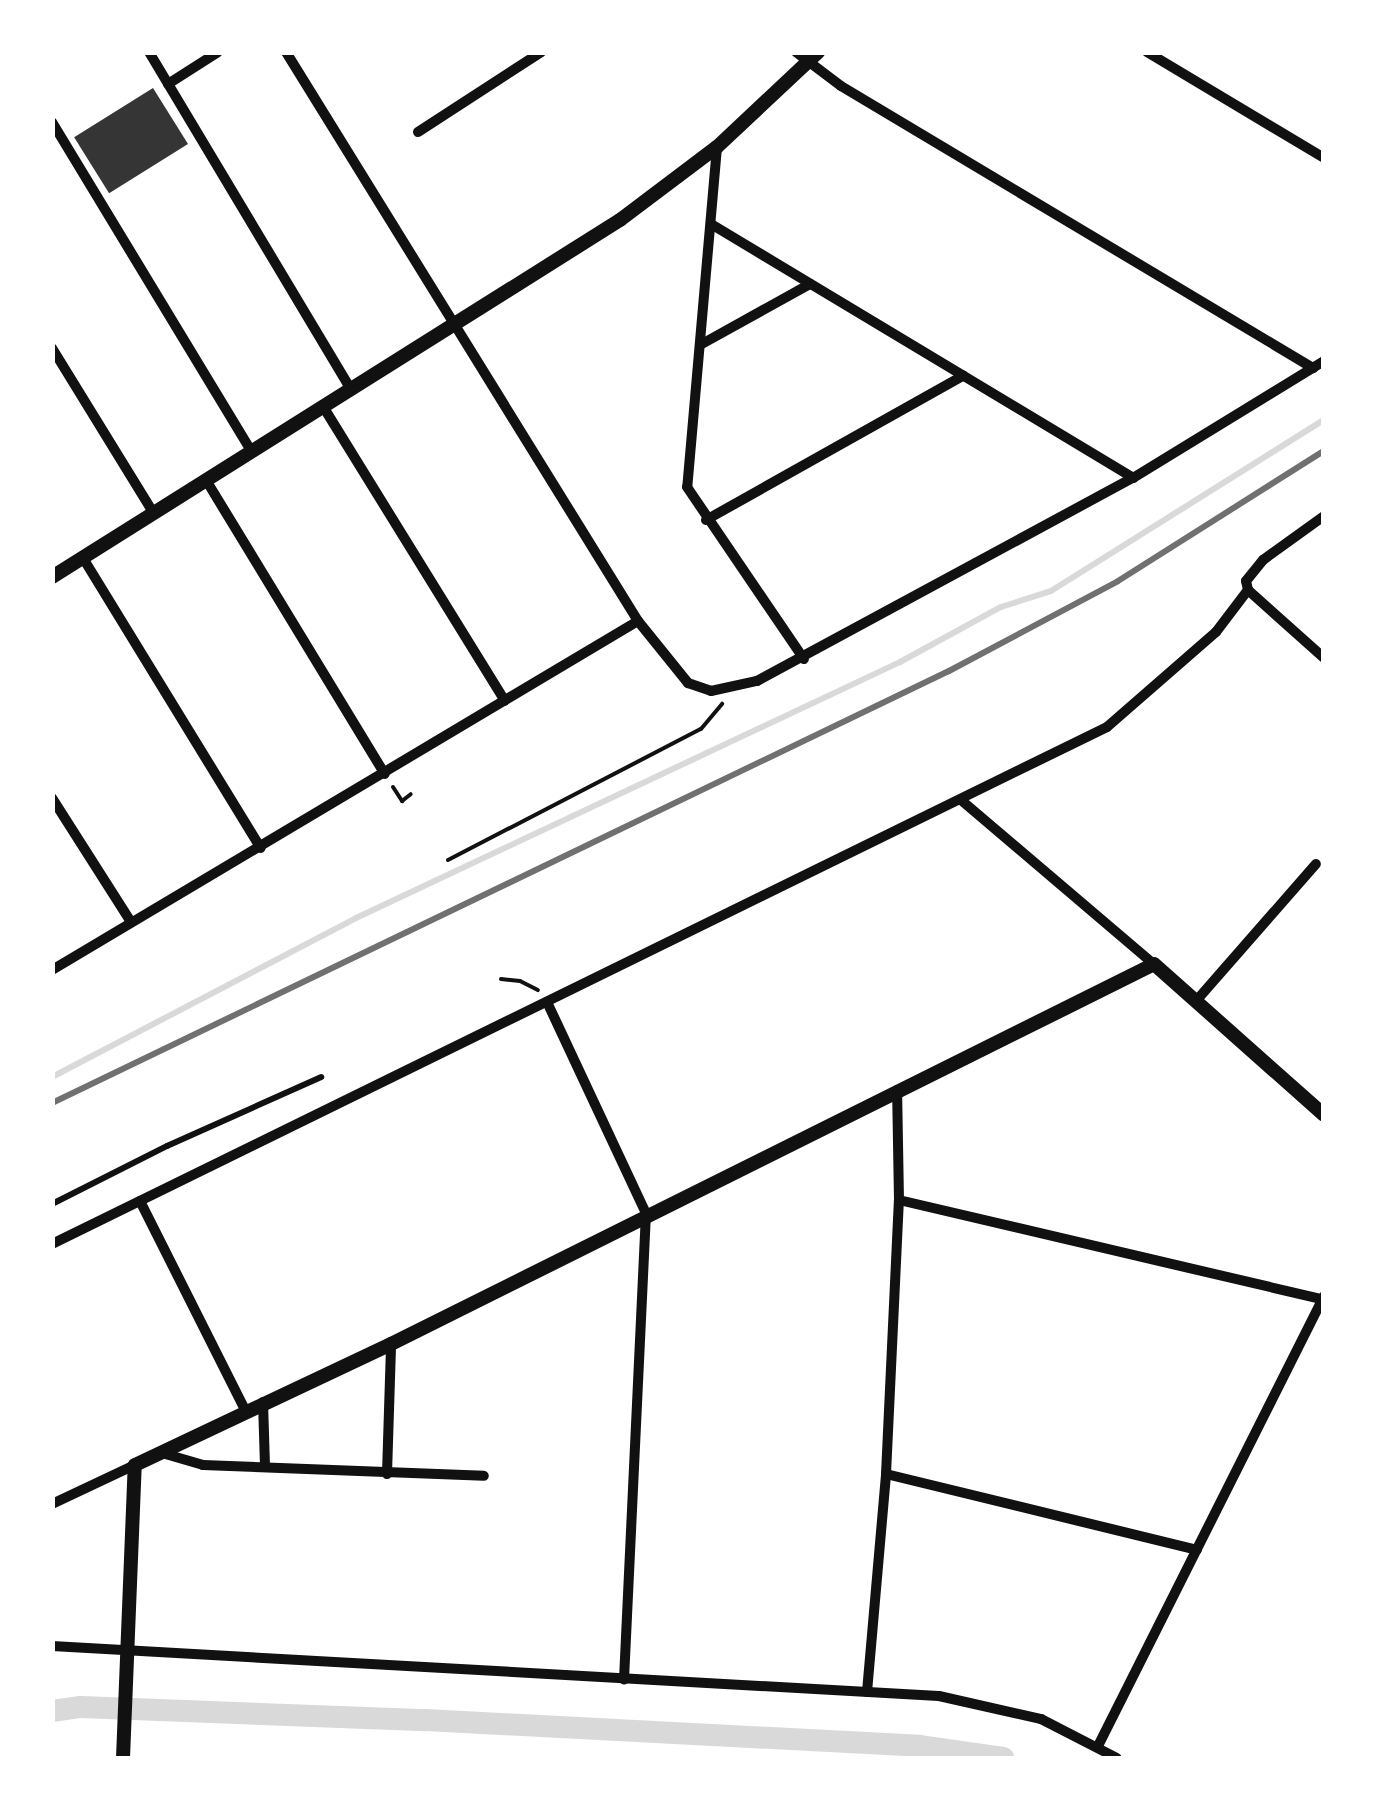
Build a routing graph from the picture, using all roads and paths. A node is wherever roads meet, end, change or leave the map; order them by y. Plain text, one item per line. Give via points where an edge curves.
1 (148, 52) edge
2 (218, 52) edge
3 (286, 52) edge
4 (542, 52) edge
5 (796, 52) edge
6 (1147, 52) edge
7 (814, 58) edge
8 (168, 84) junction
9 (52, 122) edge
10 (418, 132) dead end
11 (65, 143) junction
12 (717, 147) junction
13 (52, 151) edge
14 (1324, 158) edge
15 (710, 224) junction
16 (810, 284) junction
17 (454, 326) junction
18 (700, 345) junction
19 (52, 348) edge
20 (1324, 361) edge
21 (1313, 368) junction
22 (963, 376) junction
23 (351, 390) junction
24 (324, 408) junction
25 (252, 452) junction
26 (1133, 478) junction
27 (206, 480) junction
28 (154, 514) junction
29 (1324, 516) edge
30 (706, 520) junction
31 (82, 558) junction
32 (52, 577) edge
33 (1247, 586) junction
34 (638, 620) junction
35 (804, 658) junction
36 (1324, 658) edge
37 (729, 690) junction
38 (505, 701) junction
39 (385, 774) junction
40 (411, 794) dead end
41 (52, 798) edge
42 (961, 800) junction
43 (261, 848) junction
44 (448, 860) dead end
45 (1316, 864) dead end
46 (131, 922) junction
47 (1154, 964) junction
48 (52, 970) edge
49 (501, 979) dead end
50 (1196, 1001) junction
51 (546, 1002) junction
52 (321, 1077) dead end
53 (897, 1090) junction
54 (1324, 1115) edge
55 (899, 1200) junction
56 (140, 1201) junction
57 (52, 1204) edge
58 (646, 1214) junction
59 (52, 1244) edge
60 (1323, 1298) edge
61 (391, 1344) junction
62 (264, 1401) junction
63 (245, 1410) junction
64 (160, 1452) junction
65 (135, 1465) junction
66 (264, 1466) junction
67 (386, 1474) junction
68 (886, 1474) junction
69 (484, 1476) dead end
70 (52, 1504) edge
71 (1197, 1550) junction
72 (52, 1646) edge
73 (126, 1652) junction
74 (624, 1678) junction
75 (867, 1692) junction
76 (1098, 1746) junction
77 (124, 1758) edge
78 (1117, 1758) edge

1 - 8 street
2 - 8 street
3 - 17 street
4 - 10 street
5 - 7 street
6 - 14 street
7 - 12 street
7 - 21 street
8 - 23 street
9 - 11 street
11 - 13 street
11 - 25 street
12 - 15 street
12 - 17 street via 620,220
15 - 16 street
15 - 18 street
16 - 18 street
16 - 22 street
17 - 23 street
17 - 34 street
18 - 30 street via 687,487
19 - 28 street
20 - 21 street
21 - 26 street
22 - 26 street
22 - 30 street
23 - 24 street
24 - 25 street
24 - 38 street
25 - 27 street
26 - 35 street
27 - 28 street
27 - 39 street
28 - 31 street
29 - 33 street via 1263,560
30 - 35 street
31 - 32 street
31 - 43 street
33 - 36 street
33 - 42 street via 1216,632 1126,715
34 - 37 street via 688,683 711,692
34 - 38 street
35 - 37 street
37 - 44 path via 701,729
38 - 39 street
39 - 40 path via 402,801
39 - 43 street
41 - 46 street
42 - 47 street
42 - 51 street
43 - 46 street
45 - 50 street
46 - 48 street
47 - 50 street
47 - 53 street
49 - 51 path via 536,987
50 - 54 street
51 - 56 street
51 - 58 street
52 - 57 lane
53 - 55 street
53 - 58 street
55 - 60 street
55 - 68 street
56 - 59 street
56 - 63 street
58 - 61 street
58 - 74 street
60 - 71 street
61 - 62 street
61 - 67 street
62 - 63 street
62 - 66 street
63 - 64 street
64 - 65 street
64 - 66 street via 203,1465
65 - 70 street
65 - 73 street
66 - 67 street
67 - 69 street
68 - 71 street
68 - 75 street
71 - 76 street
72 - 73 street
73 - 74 street
73 - 77 street
74 - 75 street
75 - 76 street via 987,1703
76 - 78 street

